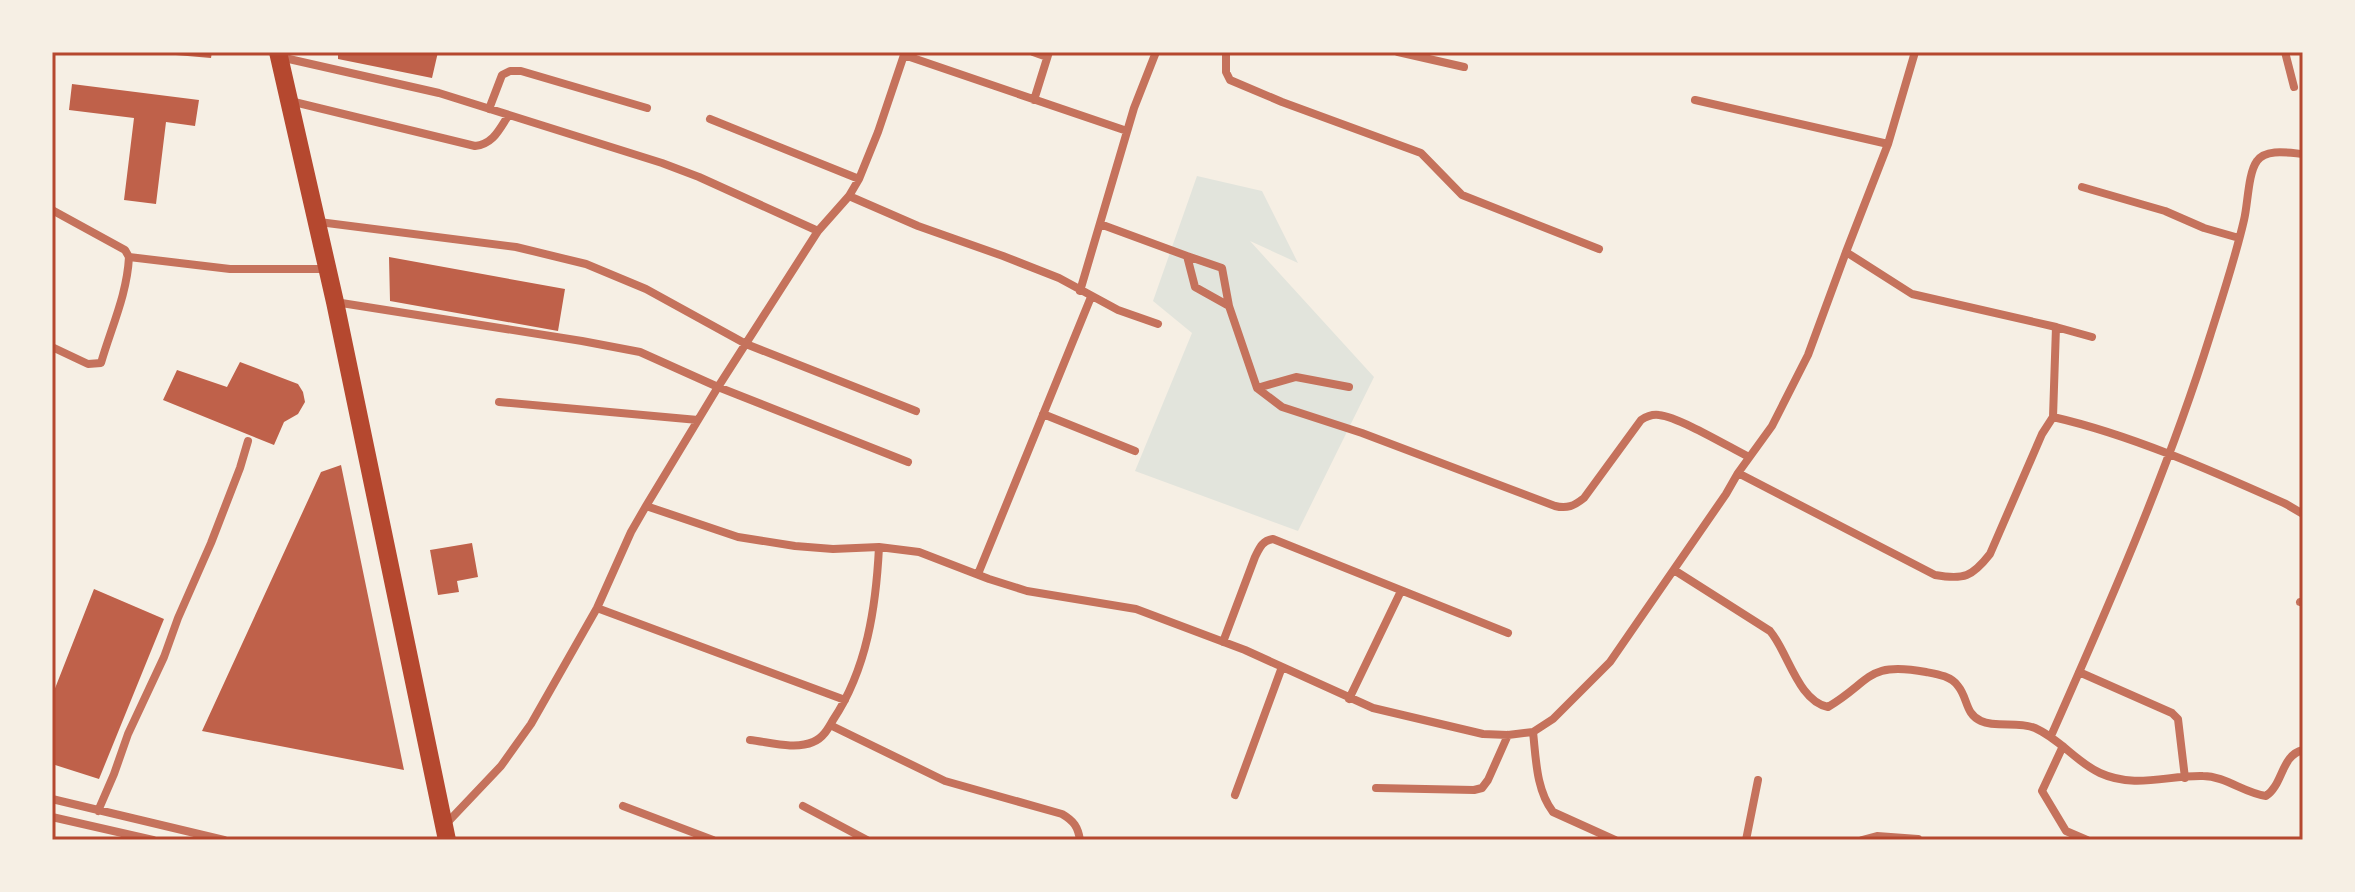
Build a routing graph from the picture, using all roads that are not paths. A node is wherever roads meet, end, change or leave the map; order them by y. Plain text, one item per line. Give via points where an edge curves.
1 (1033, 52) edge
2 (1156, 52) edge
3 (1226, 52) edge
4 (1398, 52) edge
5 (1915, 52) edge
6 (2285, 52) edge
7 (904, 53) edge
8 (278, 54) edge
9 (1413, 54) edge
10 (1048, 55) edge
11 (1464, 67) dead end
12 (2294, 87) dead end
13 (1034, 100) junction
14 (1695, 100) dead end
15 (290, 101) junction
16 (647, 108) dead end
17 (489, 109) junction
18 (508, 116) junction
19 (710, 119) dead end
20 (1127, 131) junction
21 (1888, 144) junction
22 (2303, 154) edge
23 (859, 179) junction
24 (2082, 187) dead end
25 (849, 196) junction
26 (52, 210) edge
27 (318, 222) junction
28 (1100, 224) junction
29 (818, 231) junction
30 (2239, 238) junction
31 (1599, 249) dead end
32 (1846, 252) junction
33 (1187, 256) junction
34 (129, 257) junction
35 (328, 269) junction
36 (1080, 291) junction
37 (1091, 297) junction
38 (335, 302) junction
39 (1229, 306) junction
40 (1158, 324) dead end
41 (2056, 327) junction
42 (2092, 337) dead end
43 (746, 344) junction
44 (52, 347) edge
45 (718, 387) junction
46 (1349, 387) dead end
47 (1257, 388) junction
48 (499, 402) dead end
49 (916, 411) dead end
50 (1043, 414) junction
51 (2053, 417) junction
52 (698, 420) junction
53 (248, 441) dead end
54 (1135, 451) dead end
55 (2168, 454) junction
56 (1749, 457) junction
57 (908, 462) dead end
58 (1738, 473) junction
59 (646, 506) junction
60 (2303, 514) edge
61 (879, 547) junction
62 (1674, 570) junction
63 (978, 574) junction
64 (1401, 591) junction
65 (597, 608) junction
66 (1508, 633) dead end
67 (1223, 642) junction
68 (1282, 667) junction
69 (2079, 672) junction
70 (1349, 699) junction
71 (845, 700) junction
72 (830, 725) junction
73 (1533, 732) junction
74 (1508, 735) junction
75 (2051, 736) junction
76 (750, 740) dead end
77 (2063, 746) junction
78 (2303, 750) edge
79 (2185, 778) junction
80 (1758, 780) dead end
81 (1376, 788) dead end
82 (1235, 795) dead end
83 (52, 799) edge
84 (623, 806) dead end
85 (803, 806) dead end
86 (98, 811) junction
87 (52, 817) edge
88 (446, 833) edge
89 (109, 835) edge
90 (1918, 839) edge
91 (153, 840) edge
92 (224, 840) edge
93 (713, 840) edge
94 (867, 840) edge
95 (1080, 840) edge
96 (1615, 840) edge
97 (1746, 840) edge
98 (1862, 840) edge
99 (2087, 840) edge

1 - 10 street
2 - 20 street
3 - 31 street via 1230,80 1421,153 1462,195
4 - 9 street
5 - 21 street
6 - 12 street
7 - 13 street
7 - 23 street
8 - 15 main road
8 - 17 street
9 - 11 street
10 - 13 street
13 - 20 street
14 - 21 street
15 - 18 street via 475,146 486,145
15 - 27 main road
16 - 17 street via 510,71 502,75
17 - 18 street
18 - 29 street via 699,177
19 - 23 street
20 - 28 street
21 - 32 street
22 - 30 street via 2264,154 2256,161
23 - 25 street
24 - 30 street
25 - 29 street
25 - 36 street via 1059,278
26 - 34 street
27 - 35 main road
27 - 43 street via 516,247 586,264 646,289
28 - 33 street
28 - 36 street
29 - 43 street
30 - 55 street
32 - 41 street via 1912,294
32 - 56 street via 1808,355 1772,426
33 - 39 street via 1195,287
33 - 39 street via 1222,268
34 - 35 street via 230,269
34 - 44 street via 121,307 101,363 88,364
35 - 38 main road
36 - 37 street
37 - 40 street
37 - 50 street
38 - 45 street via 640,352
38 - 88 main road
39 - 47 street
41 - 42 street
41 - 51 street
43 - 45 street
43 - 49 street
45 - 52 street
45 - 57 street
46 - 47 street via 1296,377
47 - 56 street via 1282,407 1565,508 1584,498 1650,415 1662,414
48 - 52 street
50 - 54 street
50 - 63 street
51 - 55 street
51 - 58 street via 1990,554 1956,579 1935,575
52 - 59 street
53 - 86 street via 211,543
55 - 60 street
55 - 69 street
56 - 58 street
58 - 62 street
59 - 61 street via 738,537 833,549
59 - 65 street
61 - 63 street via 919,552
61 - 71 street via 872,618
62 - 73 street via 1610,662
62 - 75 street via 1770,631 1805,691 1821,706 1828,707 1880,669 1919,671 1953,681 1971,714 1982,722 2023,724
63 - 67 street via 1027,591 1136,609
64 - 66 street
64 - 67 street via 1285,542 1266,541
64 - 70 street
65 - 71 street
65 - 88 street via 531,724
67 - 68 street
68 - 70 street
68 - 82 street
69 - 75 street
69 - 79 street via 2172,713 2178,719
70 - 74 street via 1436,724
71 - 72 street
72 - 76 street via 814,742 801,745
72 - 95 street via 945,781 1062,814 1073,820
73 - 74 street
73 - 96 street via 1546,803 1553,812
74 - 81 street via 1482,788
75 - 77 street
77 - 79 street via 2114,778
77 - 99 street via 2042,791 2066,831
78 - 79 street via 2288,760 2274,791 2266,796 2218,778
80 - 97 street
83 - 86 street
84 - 93 street
85 - 94 street
86 - 92 street
87 - 89 street
89 - 91 street
90 - 98 street

